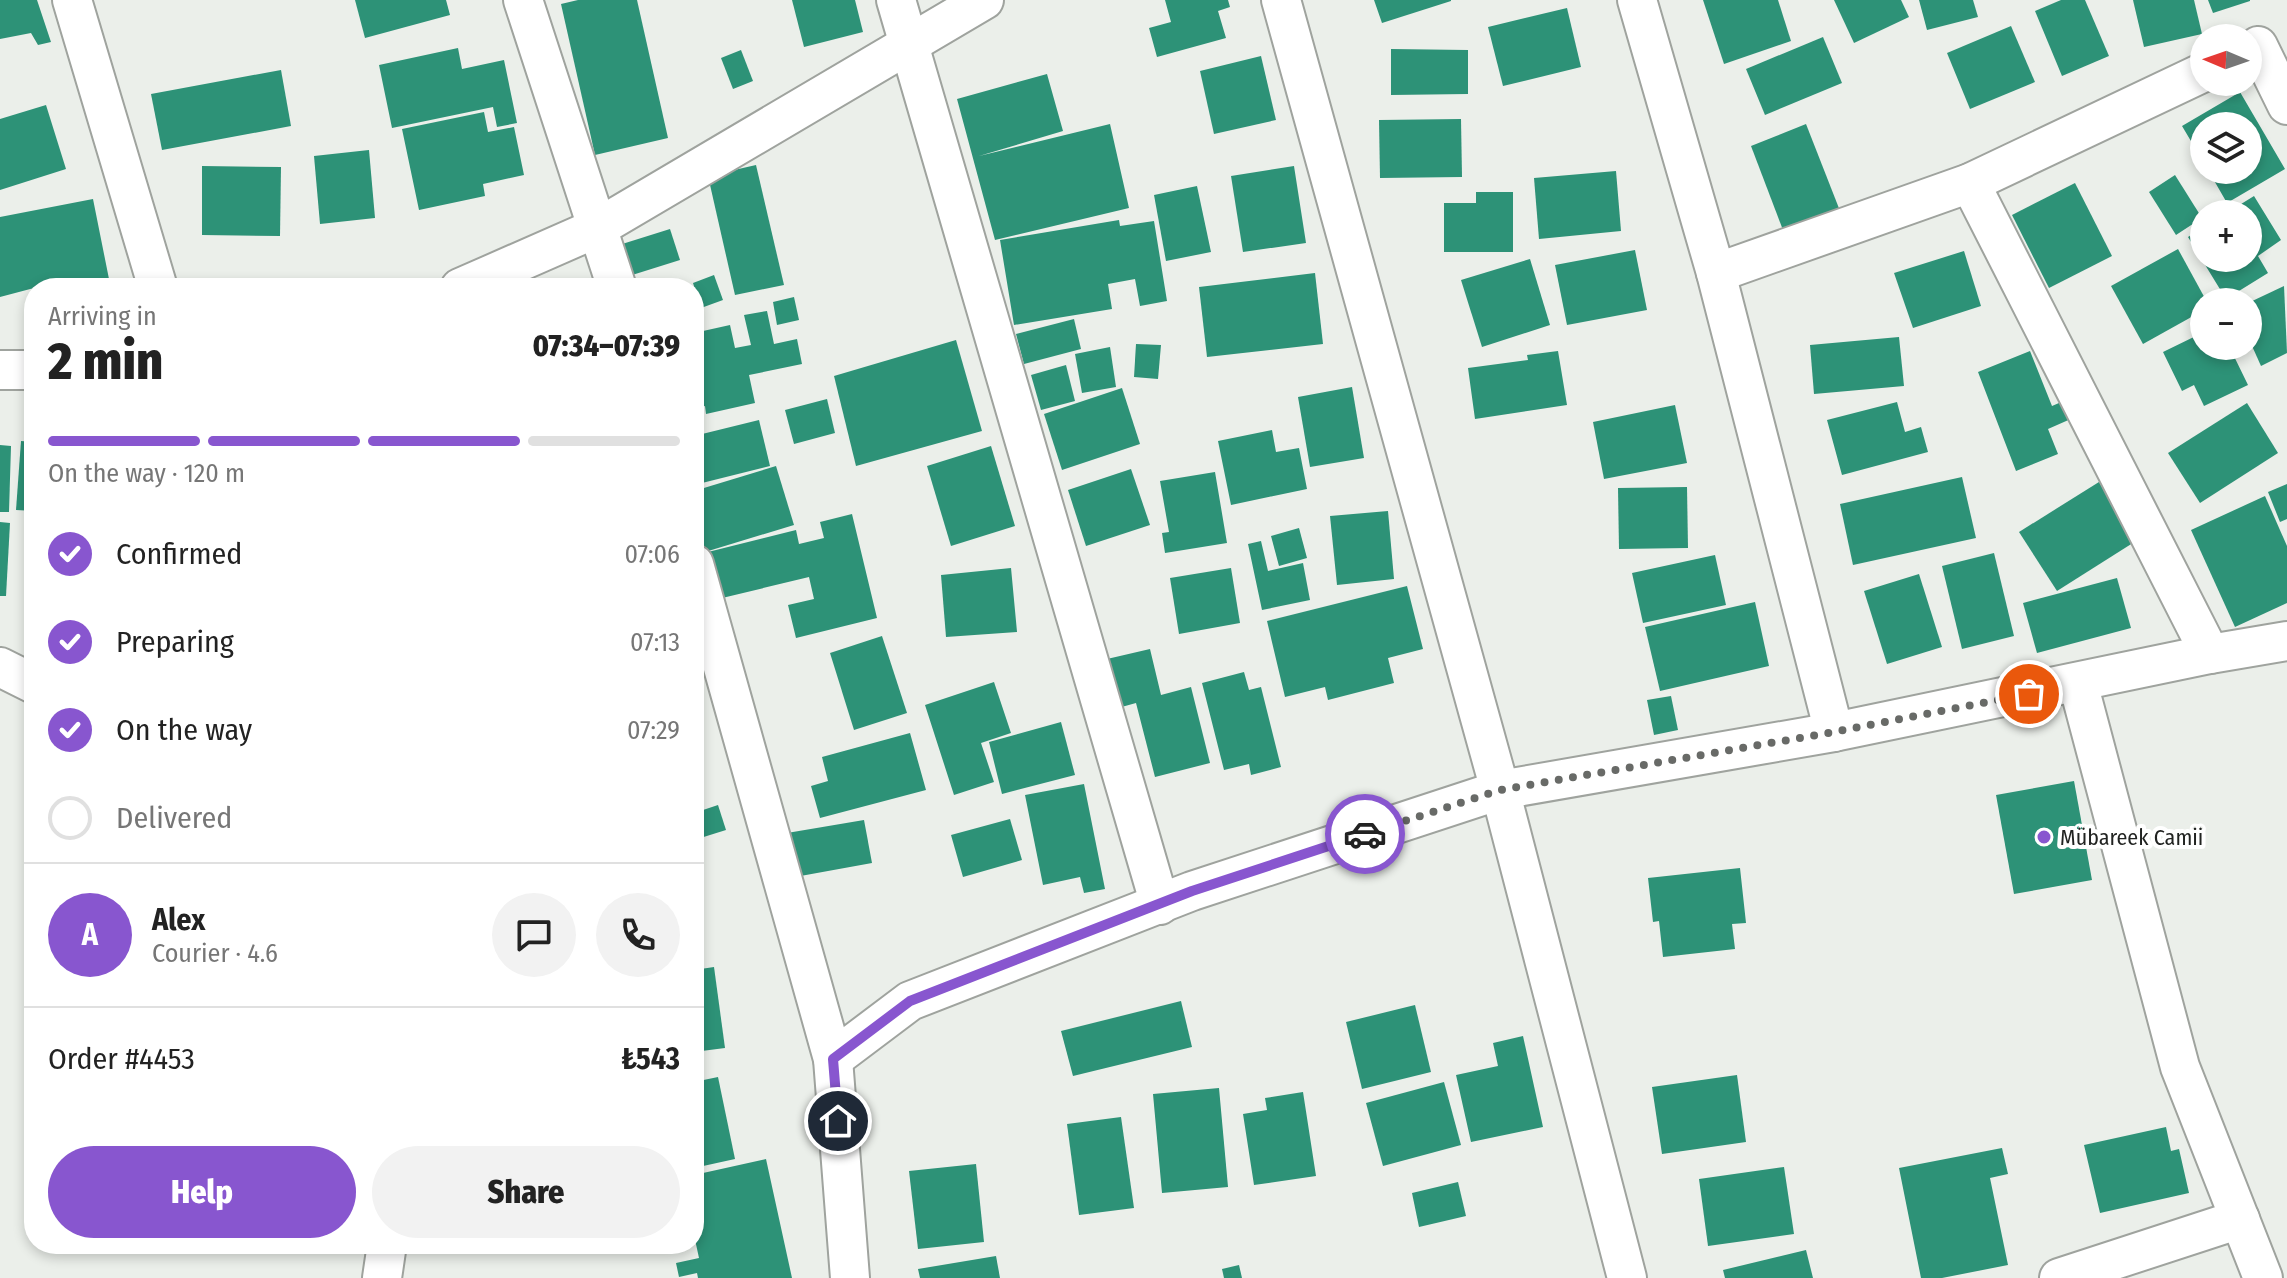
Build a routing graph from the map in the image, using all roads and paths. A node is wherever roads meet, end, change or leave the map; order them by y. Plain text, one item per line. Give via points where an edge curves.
1 (72, 0) edge
2 (523, 0) edge
3 (896, 0) edge
4 (984, 0) edge
5 (1281, 0) edge
6 (1637, 0) edge
7 (2264, 42) edge
8 (908, 44) junction
9 (2190, 79) edge
10 (2287, 105) edge
11 (1970, 183) junction
12 (599, 227) junction
13 (1716, 273) junction
14 (155, 278) edge
15 (483, 278) edge
16 (614, 278) edge
17 (0, 370) edge
18 (24, 370) edge
19 (704, 600) edge
20 (2287, 641) edge
21 (2210, 654) junction
22 (0, 667) edge
23 (24, 679) edge
24 (2078, 683) junction
25 (1834, 732) junction
26 (1500, 790) junction
27 (1160, 905) junction
28 (833, 1059) junction
29 (2240, 1219) junction
30 (386, 1254) edge
31 (382, 1278) edge
32 (850, 1278) edge
33 (1627, 1278) edge
34 (2059, 1278) edge
35 (2263, 1278) edge

1 - 14 street
2 - 12 street
3 - 8 street
4 - 8 street
5 - 26 street
6 - 13 street
7 - 10 street
8 - 12 street
8 - 27 street
9 - 11 street
11 - 13 street
11 - 21 street
12 - 15 street
12 - 16 street
13 - 25 street
17 - 18 street
19 - 28 street
20 - 21 street
21 - 24 street
22 - 23 street
24 - 25 street
24 - 29 street via 2180,1067
25 - 26 street
26 - 27 street
26 - 33 street
27 - 28 street via 910,1001
28 - 32 street
29 - 34 street
29 - 35 street
30 - 31 street

